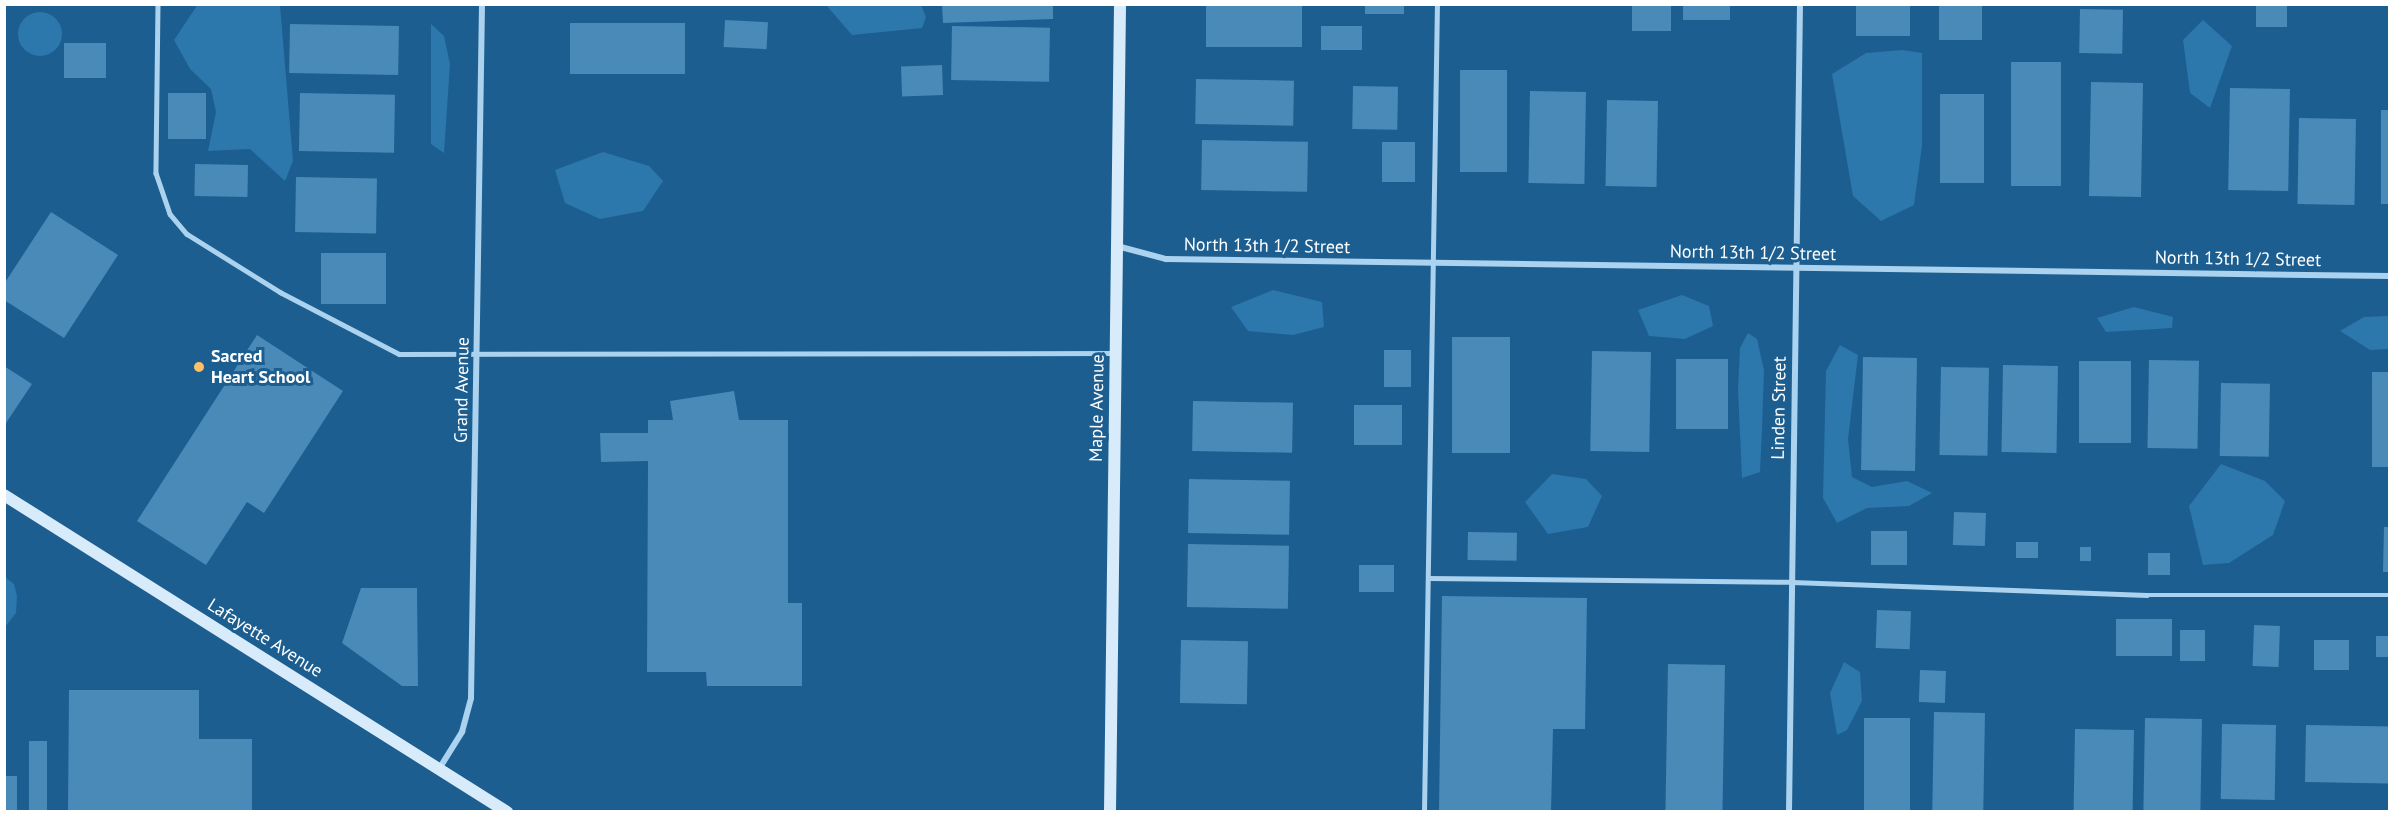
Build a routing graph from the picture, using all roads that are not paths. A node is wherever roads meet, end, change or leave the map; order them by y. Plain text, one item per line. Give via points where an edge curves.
1 (158, 4) edge
2 (482, 4) edge
3 (1120, 4) edge
4 (1437, 4) edge
5 (1800, 4) edge
6 (1117, 246) junction
7 (1434, 264) junction
8 (1796, 269) junction
9 (2390, 276) edge
10 (478, 352) junction
11 (1116, 353) junction
12 (4, 495) edge
13 (1428, 578) junction
14 (1792, 582) junction
15 (2390, 595) edge
16 (439, 769) junction
17 (507, 812) edge
18 (1110, 812) edge
19 (1424, 812) edge
20 (1789, 812) edge

1 - 10 lane via 156,173 170,214 187,234 365,340 399,354
2 - 10 street, Grand Avenue
3 - 6 main road, Maple Avenue
4 - 7 lane
5 - 8 street, Linden Street
6 - 7 street, North 13th 1/2 Street via 1166,259
6 - 11 main road, Maple Avenue
7 - 8 street, North 13th 1/2 Street
7 - 13 lane
8 - 9 street, North 13th 1/2 Street
8 - 14 street, Linden Street
10 - 11 lane
10 - 16 street, Grand Avenue via 471,698 462,732
11 - 18 main road, Maple Avenue
12 - 16 main road, Lafayette Avenue
13 - 14 lane
13 - 19 lane
14 - 15 lane via 2147,595
14 - 20 street, Linden Street
16 - 17 main road, Lafayette Avenue

